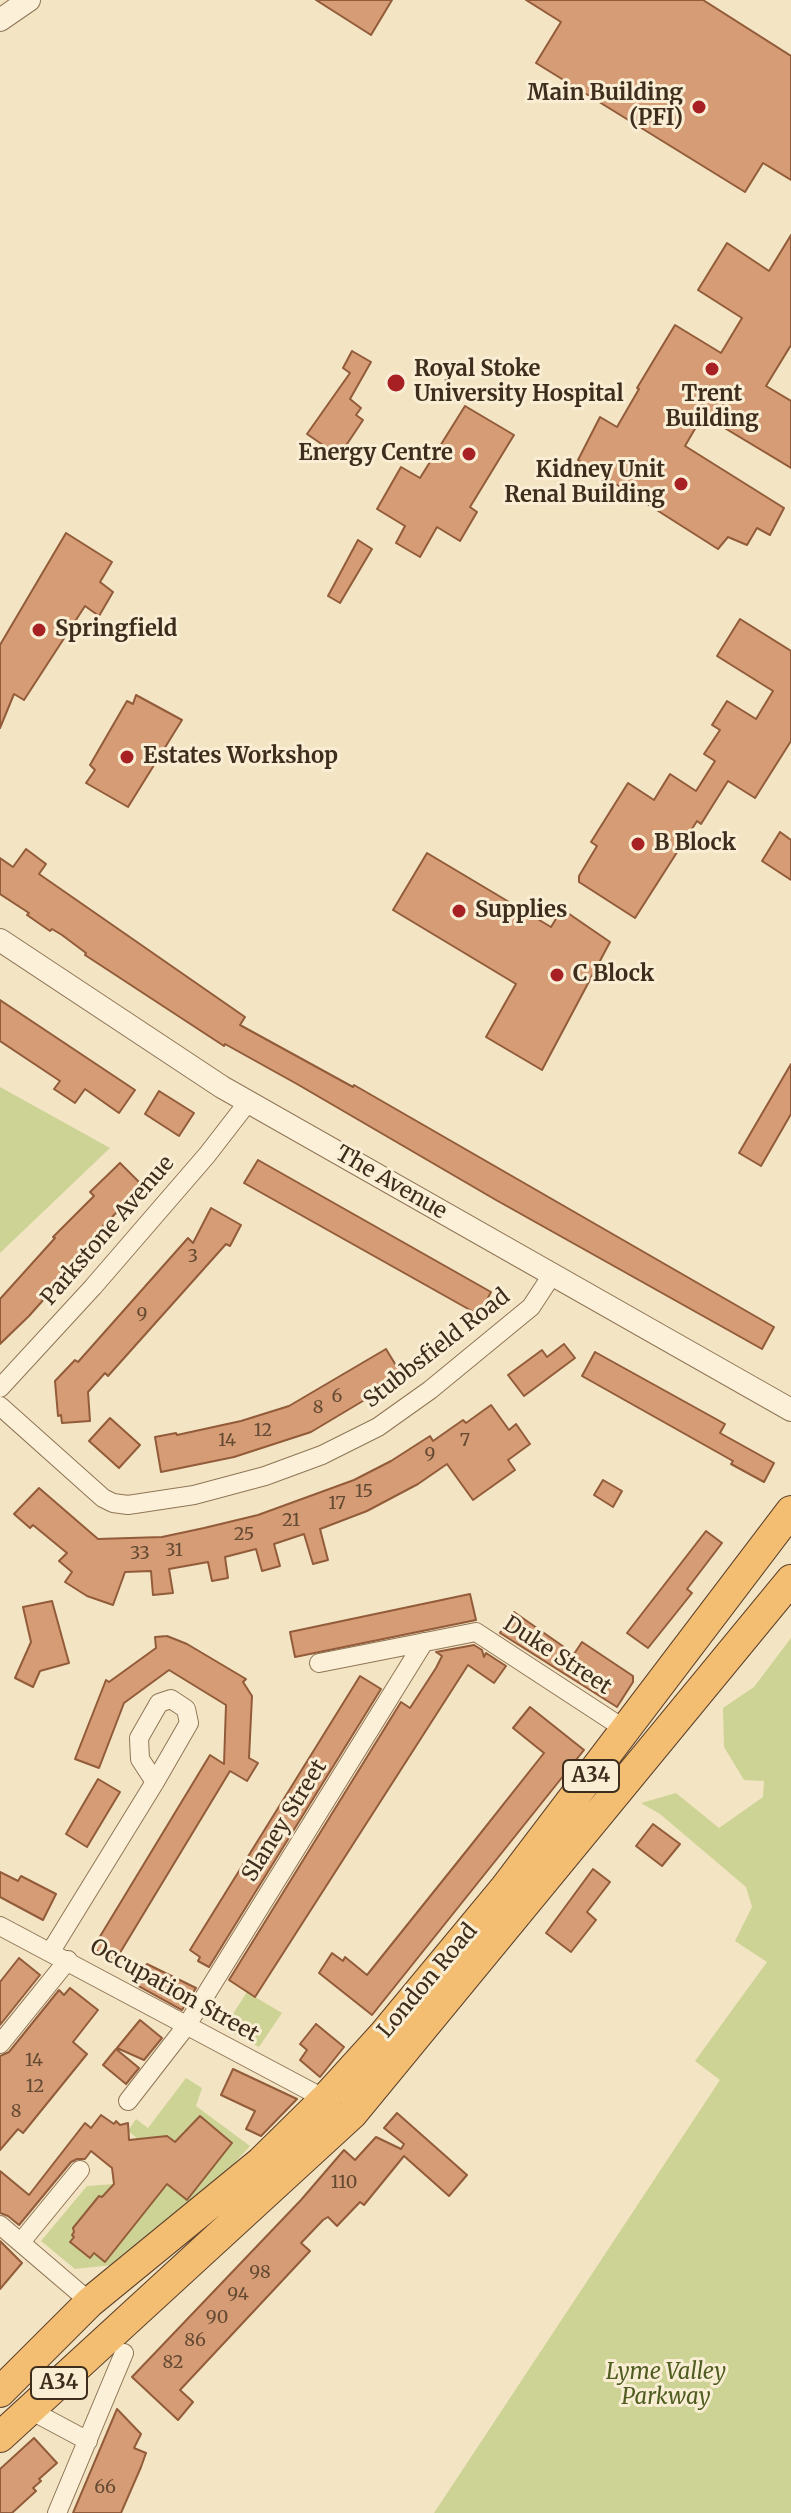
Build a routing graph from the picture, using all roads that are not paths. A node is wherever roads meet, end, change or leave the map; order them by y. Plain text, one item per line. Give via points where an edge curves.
1 (29, 0) edge
2 (0, 20) edge
3 (0, 940) edge
4 (248, 1102) junction
5 (552, 1275) junction
6 (0, 1388) edge
7 (0, 1406) edge
8 (791, 1410) edge
9 (791, 1511) edge
10 (791, 1580) edge
11 (424, 1642) junction
12 (319, 1663) dead end
13 (626, 1730) junction
14 (155, 1782) dead end
15 (0, 1926) edge
16 (51, 1951) junction
17 (68, 1960) junction
18 (187, 2025) junction
19 (0, 2044) edge
20 (325, 2099) junction
21 (128, 2101) dead end
22 (80, 2170) dead end
23 (0, 2225) edge
24 (21, 2242) junction
25 (90, 2302) junction
26 (121, 2341) junction
27 (0, 2392) edge
28 (30, 2410) junction
29 (0, 2437) edge
30 (88, 2441) junction
31 (57, 2513) edge

1 - 2 street
3 - 4 street, The Avenue
4 - 5 street, The Avenue
4 - 6 street, Parkstone Avenue
5 - 7 street, Stubbsfield Road via 531,1307 378,1427 322,1455 194,1495 113,1503
5 - 8 street, The Avenue
9 - 13 highway, London Road / A34
10 - 26 highway, London Road / A34 via 352,2114
11 - 12 street, Duke Street
11 - 13 street, Duke Street via 476,1632
11 - 18 street, Slaney Street
13 - 20 highway, London Road / A34 via 505,1888
14 - 16 street
15 - 16 street, Occupation Street
16 - 17 street, Occupation Street
17 - 18 street, Occupation Street
17 - 19 street
18 - 20 street, Occupation Street
18 - 21 street, Slaney Street
20 - 25 highway, London Road / A34 via 261,2162
22 - 24 street
23 - 24 street
24 - 25 street
25 - 26 highway
25 - 27 highway, London Road / A34
26 - 28 highway, London Road / A34
26 - 30 street
28 - 29 highway, London Road / A34
28 - 30 street
30 - 31 street

